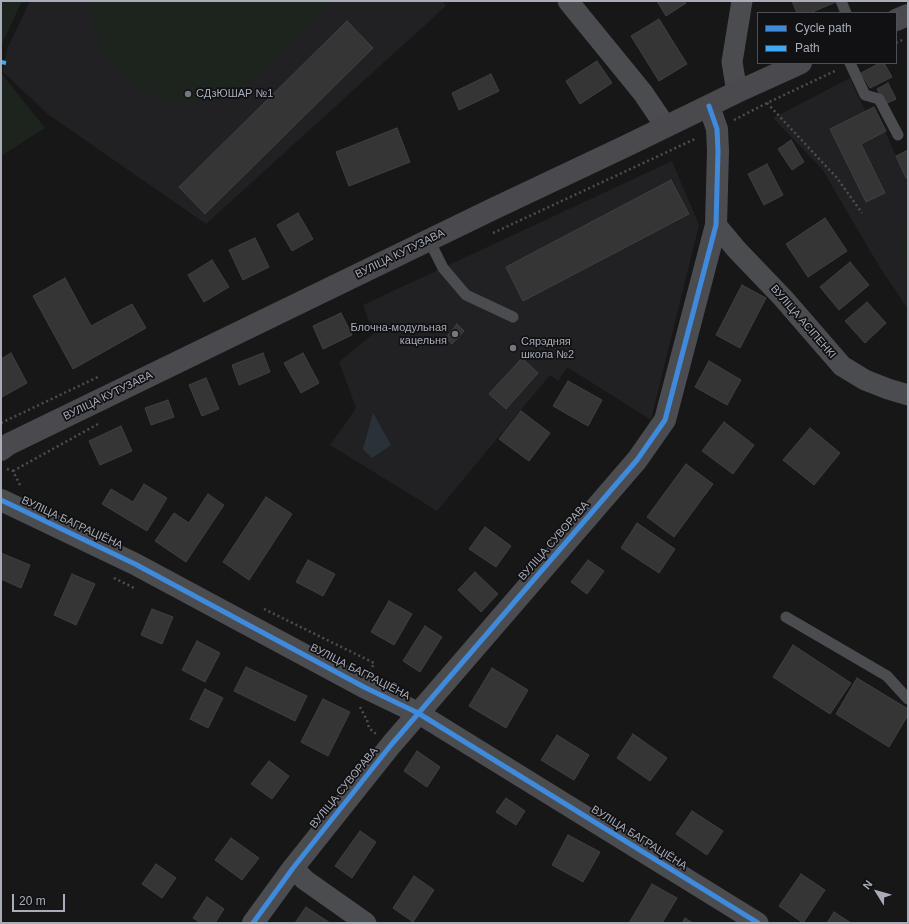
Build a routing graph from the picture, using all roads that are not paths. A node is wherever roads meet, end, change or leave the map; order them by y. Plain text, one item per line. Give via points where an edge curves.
1 (568, 1) edge
2 (742, 1) edge
3 (841, 1) edge
4 (846, 12) edge
5 (908, 15) edge
6 (897, 20) edge
7 (799, 64) edge
8 (850, 64) edge
9 (737, 92) junction
10 (709, 106) junction
11 (666, 127) junction
12 (898, 135) dead end
13 (716, 225) junction
14 (429, 240) junction
15 (513, 317) dead end
16 (908, 395) edge
17 (1, 450) edge
18 (1, 500) edge
19 (786, 617) dead end
20 (908, 699) edge
21 (418, 713) junction
22 (293, 868) junction
23 (253, 923) edge
24 (366, 923) edge
25 (758, 923) edge

1 - 11 street via 643,93
2 - 9 street via 732,62
3 - 4 lane
5 - 6 main road
7 - 9 main road, ВУЛІЦА КУТУЗАВА
8 - 12 lane via 865,95 879,99
9 - 10 main road, ВУЛІЦА КУТУЗАВА
10 - 11 main road, ВУЛІЦА КУТУЗАВА
10 - 13 street, ВУЛІЦА СУВОРАВА via 717,129
11 - 14 main road, ВУЛІЦА КУТУЗАВА
13 - 16 street, ВУЛІЦА АСІПЕНКІ via 842,366 865,380
13 - 21 street, ВУЛІЦА СУВОРАВА via 666,420 637,460
14 - 15 lane via 443,268 466,295
14 - 17 main road, ВУЛІЦА КУТУЗАВА via 16,440
18 - 21 street, ВУЛІЦА БАГРАЦІЁНА via 135,564
19 - 20 lane via 887,676
21 - 22 street, ВУЛІЦА СУВОРАВА
21 - 25 street, ВУЛІЦА БАГРАЦІЁНА
22 - 23 street, ВУЛІЦА СУВОРАВА
22 - 24 street via 305,880

